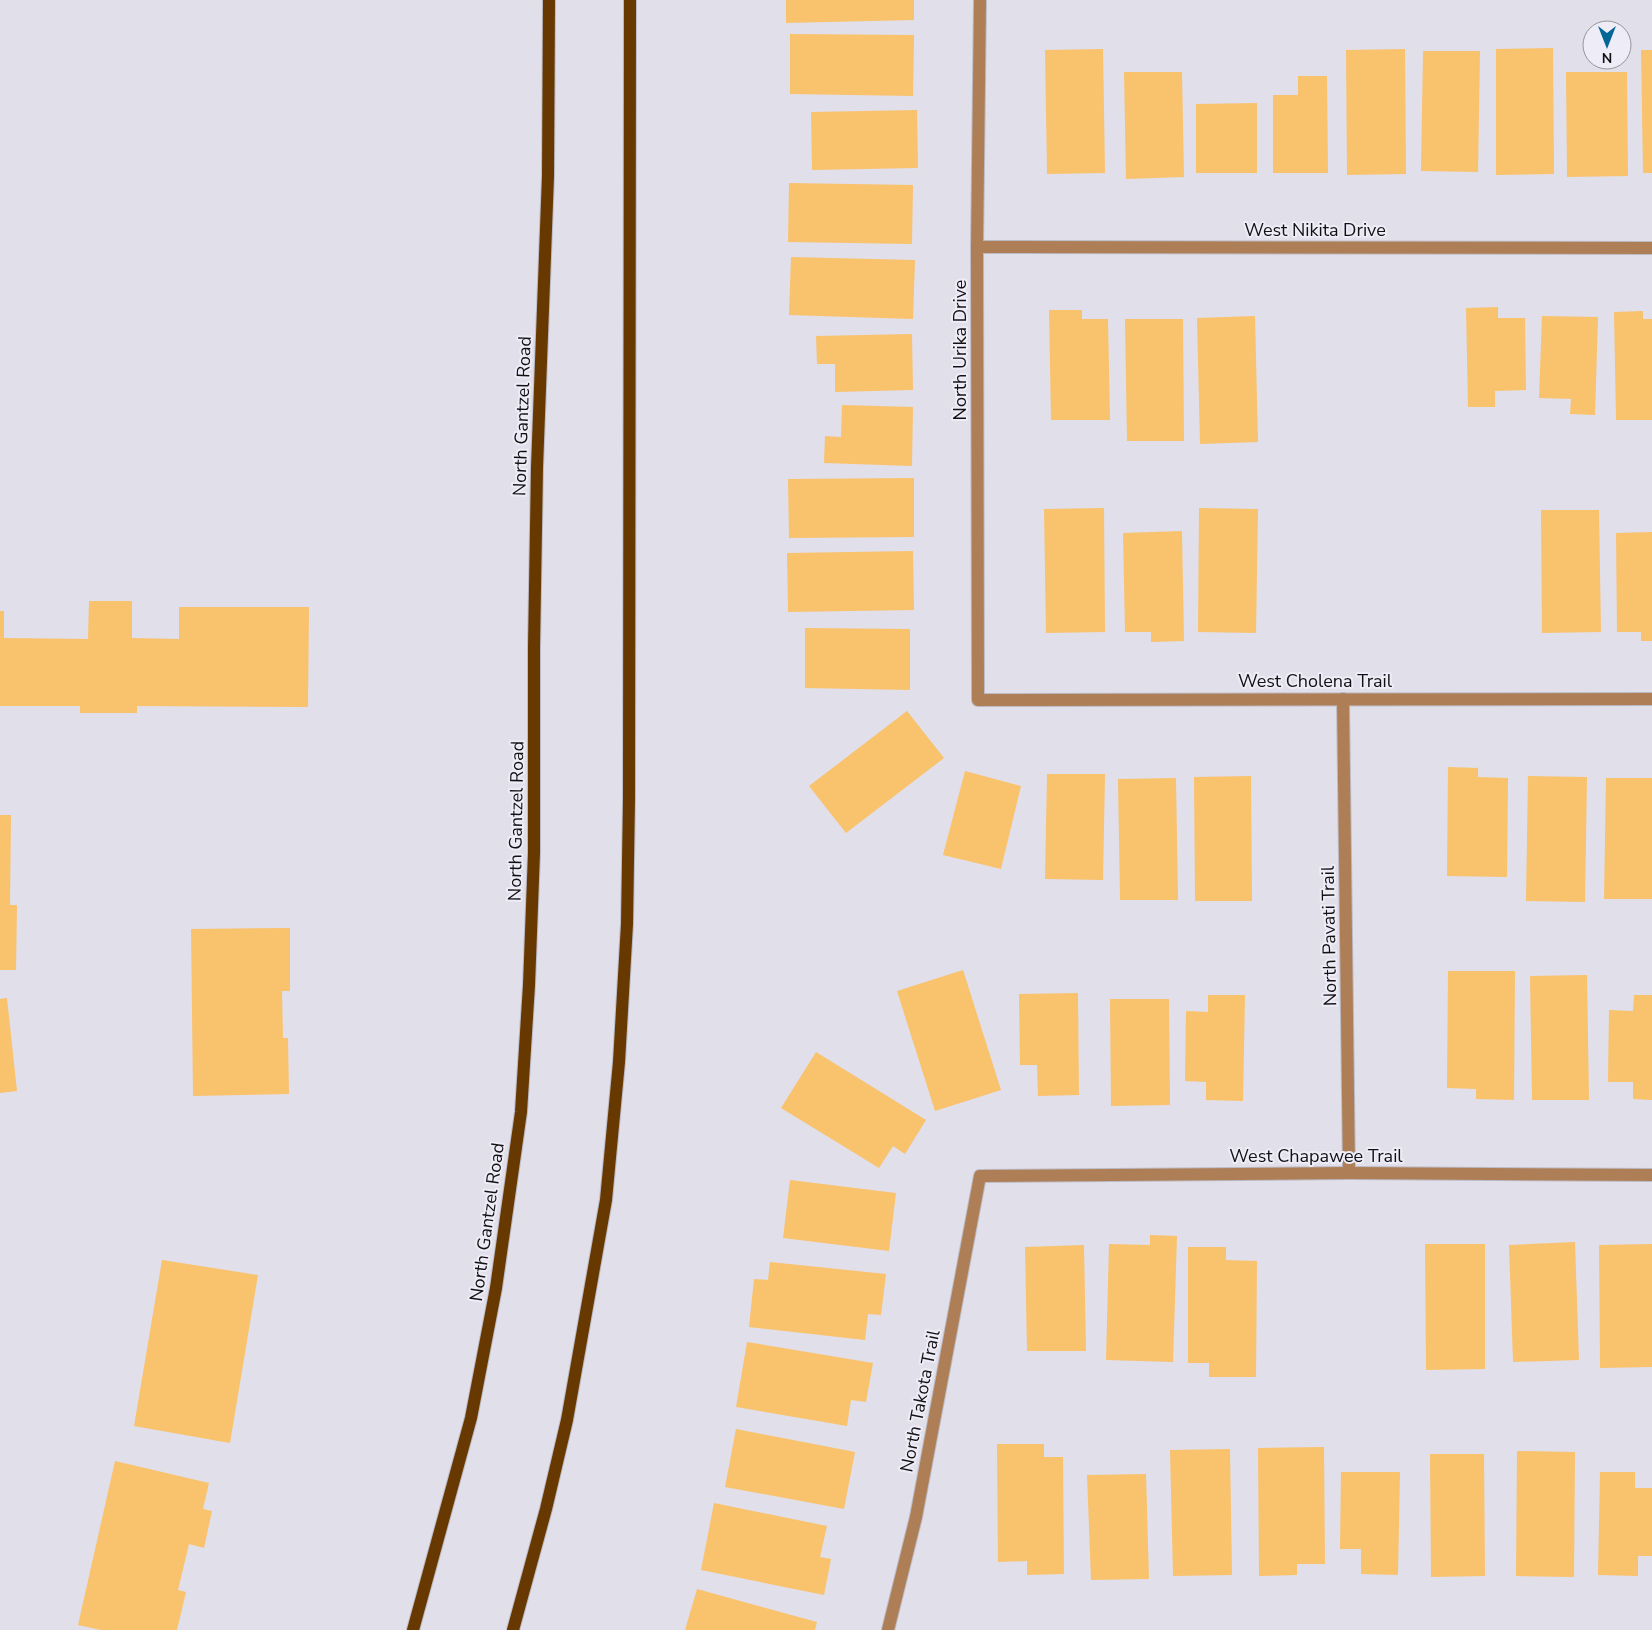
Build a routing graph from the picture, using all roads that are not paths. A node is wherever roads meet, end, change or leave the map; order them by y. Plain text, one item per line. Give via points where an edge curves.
1 (549, 0) edge
2 (630, 0) edge
3 (980, 0) edge
4 (977, 247) junction
5 (1652, 248) edge
6 (1344, 699) junction
7 (1652, 699) edge
8 (978, 700) joint
9 (1349, 1173) junction
10 (1652, 1175) edge
11 (980, 1176) joint
12 (413, 1630) edge
13 (513, 1630) edge
14 (888, 1630) edge

1 - 12 main road, North Gantzel Road via 548,176 537,468 534,853 521,1112 496,1288 471,1418
2 - 13 main road via 629,800 627,924 619,1062 606,1200 583,1334 546,1509
3 - 4 street, North Urika Drive
4 - 5 street, West Nikita Drive
4 - 8 street, North Urika Drive
6 - 7 street, West Cholena Trail
6 - 8 street, West Cholena Trail
6 - 9 street, North Pavati Trail
9 - 10 street, West Chapawee Trail
9 - 11 street, West Chapawee Trail
11 - 14 street, North Takota Trail via 916,1517

